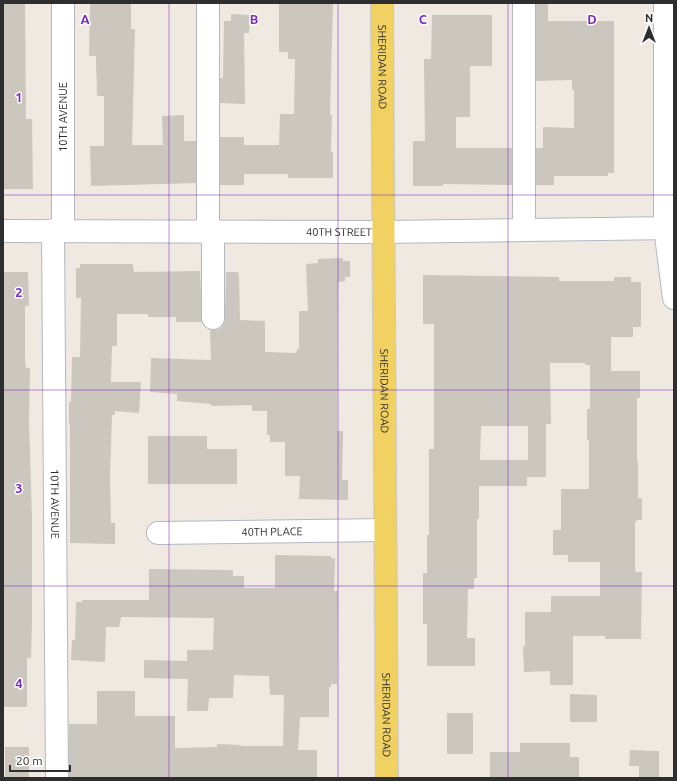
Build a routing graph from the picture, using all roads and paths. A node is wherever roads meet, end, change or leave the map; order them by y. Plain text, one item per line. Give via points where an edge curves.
1 (63, 3) edge
2 (208, 3) edge
3 (382, 3) edge
4 (524, 3) edge
5 (665, 3) edge
6 (670, 228) edge
7 (58, 230) junction
8 (524, 230) junction
9 (3, 231) edge
10 (210, 231) junction
11 (384, 232) junction
12 (674, 298) edge
13 (213, 318) dead end
14 (385, 530) junction
15 (158, 533) dead end
16 (56, 778) edge
17 (387, 778) edge

1 - 7 street, 10TH AVENUE
2 - 10 street
3 - 11 main road, SHERIDAN ROAD
4 - 8 street
5 - 6 street
6 - 8 street, 40TH STREET
6 - 12 street
7 - 9 street, 40TH STREET
7 - 10 street, 40TH STREET
7 - 16 street, 10TH AVENUE
8 - 11 street, 40TH STREET
10 - 11 street, 40TH STREET
10 - 13 street
11 - 14 main road, SHERIDAN ROAD
14 - 15 street, 40TH PLACE
14 - 17 main road, SHERIDAN ROAD

